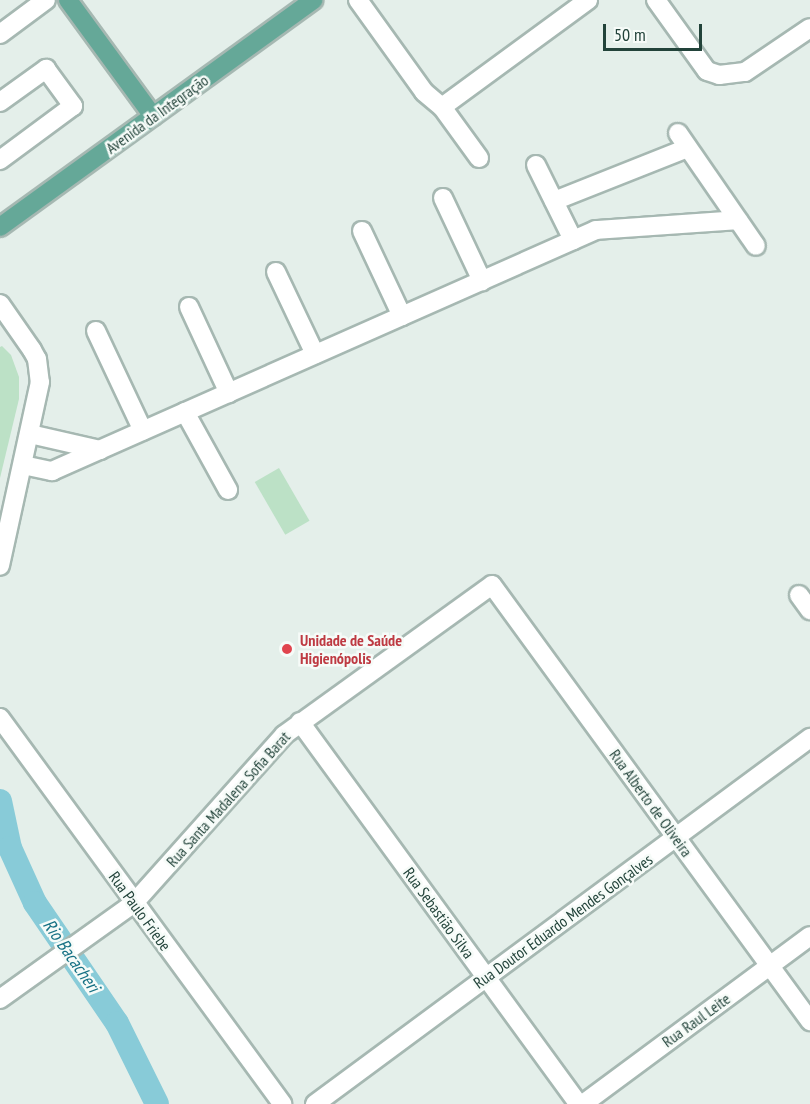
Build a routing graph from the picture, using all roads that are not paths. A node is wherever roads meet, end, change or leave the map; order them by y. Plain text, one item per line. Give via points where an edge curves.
1 (46, 0) edge
2 (68, 0) edge
3 (314, 0) edge
4 (358, 0) edge
5 (588, 0) edge
6 (656, 0) edge
7 (810, 28) edge
8 (0, 34) edge
9 (0, 102) edge
10 (442, 107) junction
11 (153, 116) junction
12 (479, 158) dead end
13 (0, 160) edge
14 (536, 165) dead end
15 (443, 198) dead end
16 (554, 201) junction
17 (738, 220) junction
18 (0, 227) edge
19 (362, 231) dead end
20 (573, 240) junction
21 (756, 246) dead end
22 (276, 272) dead end
23 (482, 281) junction
24 (0, 304) edge
25 (189, 307) dead end
26 (402, 316) junction
27 (96, 331) dead end
28 (315, 354) junction
29 (229, 393) junction
30 (185, 412) junction
31 (143, 431) junction
32 (30, 434) junction
33 (100, 450) junction
34 (23, 465) junction
35 (228, 490) dead end
36 (0, 566) edge
37 (492, 585) joint
38 (0, 718) edge
39 (300, 722) junction
40 (810, 738) edge
41 (676, 837) junction
42 (134, 903) junction
43 (810, 936) edge
44 (770, 966) junction
45 (486, 977) junction
46 (0, 999) edge
47 (810, 1021) edge
48 (282, 1104) edge
49 (315, 1104) edge
50 (581, 1104) edge

1 - 8 street
2 - 11 main road
3 - 11 main road, Avenida da Integração
4 - 10 street via 424,92
5 - 10 street
6 - 7 street via 707,71 729,75 745,72
9 - 13 street via 46,69 73,106
10 - 12 street
11 - 18 main road, Avenida da Integração
14 - 16 street
15 - 23 street
16 - 17 street via 683,141
16 - 20 street
17 - 20 street via 596,230
17 - 21 street
19 - 26 street
20 - 23 street
22 - 28 street
23 - 26 street
24 - 32 street via 37,359 40,382
25 - 29 street
26 - 28 street
27 - 31 street
28 - 29 street
29 - 30 street
30 - 31 street
30 - 35 street
31 - 33 street
32 - 33 street
32 - 34 street
33 - 34 street via 52,471
34 - 36 street
37 - 39 street, Rua Santa Madalena Sofia Barat
37 - 41 street, Rua Alberto de Oliveira
38 - 42 street, Rua Paulo Friebe
39 - 42 street, Rua Santa Madalena Sofia Barat via 270,749
39 - 45 street, Rua Sebastião Silva
40 - 41 street, Rua Doutor Eduardo Mendes Gonçalves
41 - 44 street, Rua Alberto de Oliveira
41 - 45 street, Rua Doutor Eduardo Mendes Gonçalves
42 - 46 street, Rua Santa Madalena Sofia Barat
42 - 48 street, Rua Paulo Friebe
43 - 44 street, Rua Raul Leite
44 - 47 street, Rua Alberto de Oliveira
44 - 50 street, Rua Raul Leite
45 - 49 street, Rua Doutor Eduardo Mendes Gonçalves
45 - 50 street, Rua Sebastião Silva

